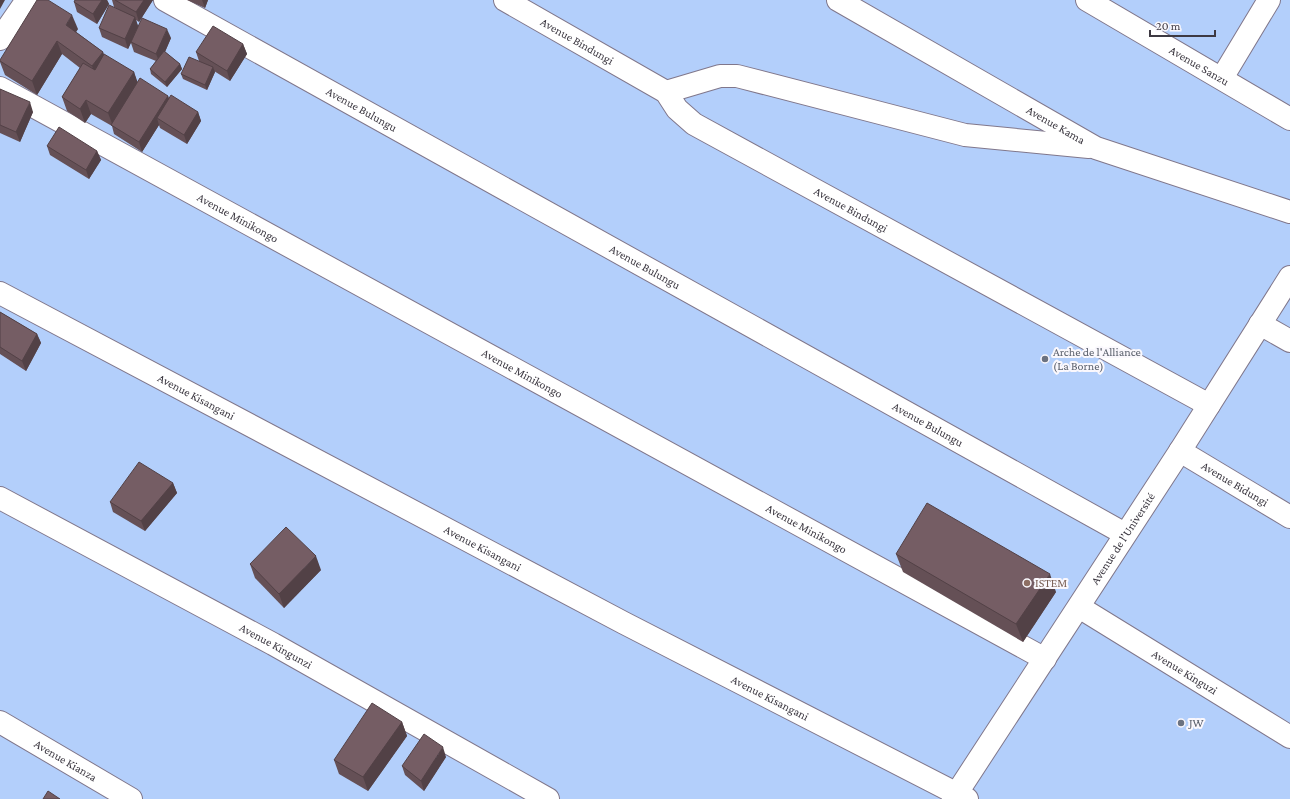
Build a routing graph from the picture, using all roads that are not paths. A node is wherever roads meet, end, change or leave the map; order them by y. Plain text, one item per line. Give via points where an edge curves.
1 (27, 0) edge
2 (165, 0) edge
3 (505, 0) edge
4 (838, 0) edge
5 (1087, 0) edge
6 (1269, 0) edge
7 (0, 39) edge
8 (1222, 78) junction
9 (0, 88) edge
10 (666, 92) junction
11 (1290, 119) edge
12 (1096, 148) junction
13 (1290, 212) edge
14 (1290, 277) edge
15 (0, 293) edge
16 (1260, 324) junction
17 (1290, 341) edge
18 (1209, 405) junction
19 (1180, 451) junction
20 (0, 498) edge
21 (1290, 517) edge
22 (1125, 534) junction
23 (1079, 607) junction
24 (1044, 659) junction
25 (0, 722) edge
26 (1290, 737) edge
27 (959, 797) edge
28 (131, 799) edge
29 (548, 799) edge

1 - 7 street
2 - 22 street, Avenue Bulungu
3 - 10 street, Avenue Bindungi
4 - 12 street, Avenue Kama
5 - 8 street, Avenue Sanzu
6 - 8 street
8 - 11 street, Avenue Sanzu
9 - 24 street, Avenue Minikongo
10 - 12 street via 720,76 737,76 965,135
10 - 18 street, Avenue Bindungi via 677,109 694,124
12 - 13 street, Avenue Kama
14 - 16 street, Avenue de l’Université
15 - 27 street, Avenue Kisangani
16 - 17 street
16 - 18 street, Avenue de l’Université
18 - 19 street, Avenue de l’Université
19 - 21 street, Avenue Bidungi
19 - 22 street, Avenue de l’Université
20 - 29 street, Avenue Kingunzi via 273,644
22 - 23 street, Avenue de l’Université
23 - 24 street, Avenue de l’Université
23 - 26 street, Avenue Kinguzi
24 - 27 street, Avenue de l’Université
25 - 28 street, Avenue Kianza

